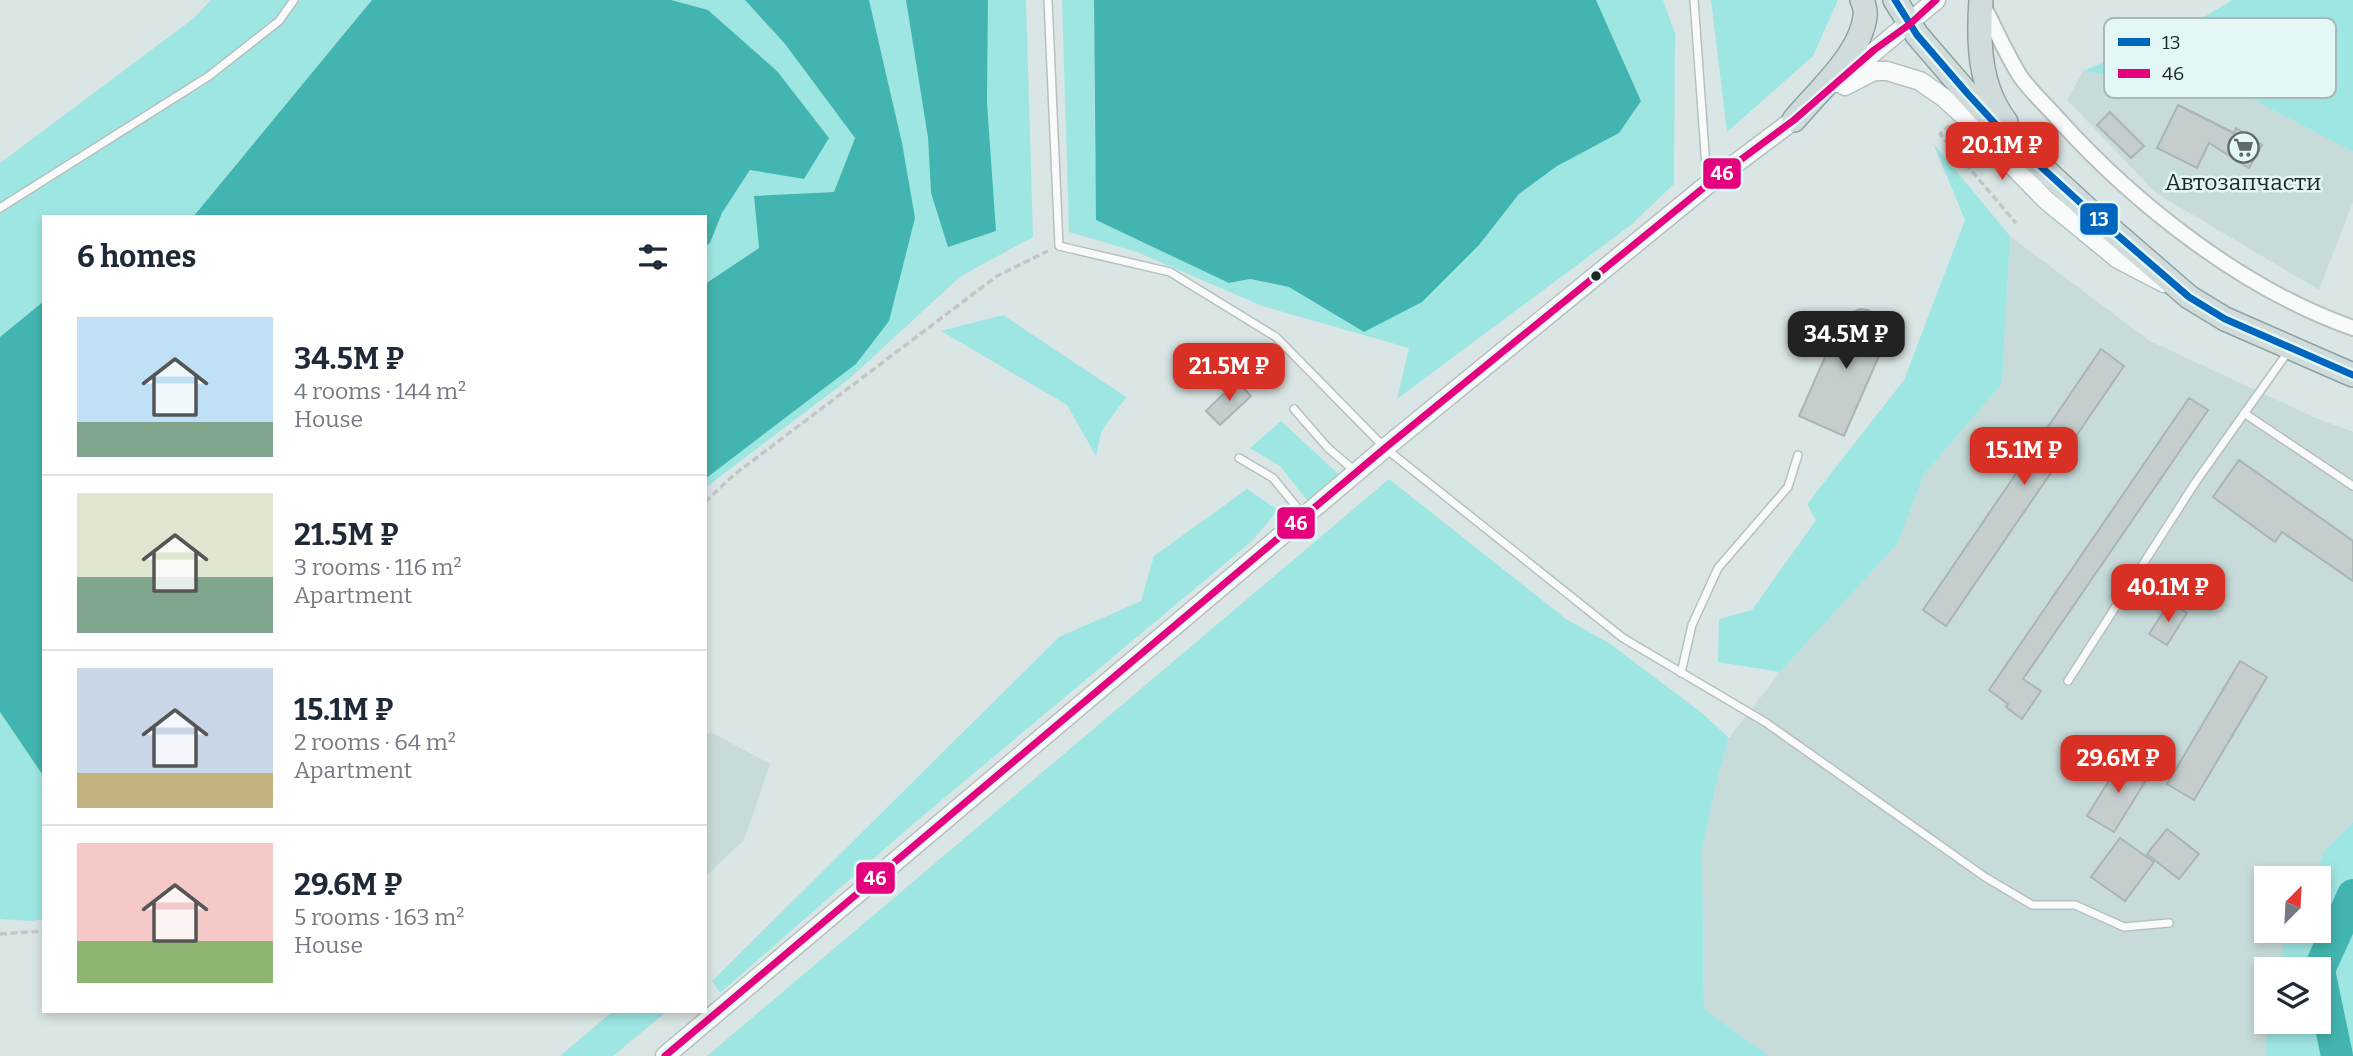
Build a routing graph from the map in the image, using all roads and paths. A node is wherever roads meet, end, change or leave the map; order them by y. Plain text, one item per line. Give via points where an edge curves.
1 (294, 0) edge
2 (1048, 0) edge
3 (1693, 0) edge
4 (1862, 0) edge
5 (1895, 0) edge
6 (1936, 0) edge
7 (1980, 0) edge
8 (1910, 24) junction
9 (1812, 105) junction
10 (1794, 120) junction
11 (2031, 155) junction
12 (1707, 185) junction
13 (0, 208) edge
14 (1059, 246) junction
15 (2189, 297) junction
16 (2353, 328) edge
17 (2290, 349) junction
18 (2353, 375) edge
19 (1294, 409) dead end
20 (2244, 414) junction
21 (1385, 448) junction
22 (1798, 455) dead end
23 (1239, 458) dead end
24 (1357, 472) junction
25 (2353, 486) edge
26 (707, 500) edge
27 (1304, 517) junction
28 (1682, 673) junction
29 (2068, 681) dead end
30 (2169, 923) dead end
31 (42, 931) edge
32 (0, 934) edge
33 (665, 1056) edge

1 - 13 lane via 279,20 209,76
2 - 14 lane
3 - 12 lane
4 - 10 highway via 1866,14 1850,54
5 - 8 highway
6 - 8 street
7 - 11 highway via 1979,47 1986,83 1999,113
7 - 16 street via 2021,77 2084,147 2141,200 2261,287
8 - 9 street
8 - 11 highway via 1966,93
9 - 10 street
9 - 15 street via 1874,71 1920,81 1943,97 2046,200 2118,259
10 - 12 street
11 - 15 highway
12 - 21 street
14 - 21 lane via 1170,272 1276,337
14 - 26 path via 997,276 735,474
15 - 17 highway
17 - 18 highway
17 - 20 lane
19 - 24 lane via 1328,448
20 - 25 lane
20 - 29 lane
21 - 24 street
21 - 28 lane via 1623,638
22 - 28 lane via 1788,487 1717,568 1692,625
23 - 27 lane via 1273,478
24 - 27 street
27 - 33 street
28 - 30 lane via 1765,722 2032,905 2075,905 2124,927
31 - 32 path

